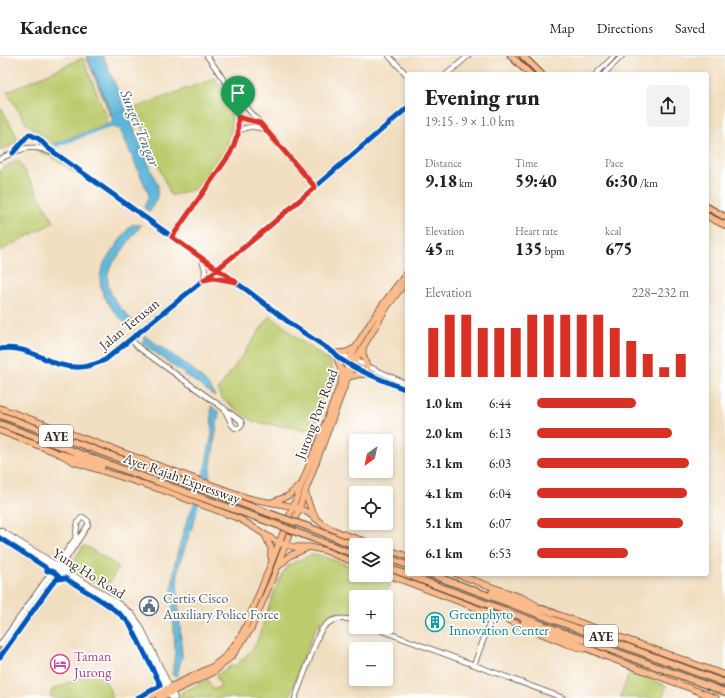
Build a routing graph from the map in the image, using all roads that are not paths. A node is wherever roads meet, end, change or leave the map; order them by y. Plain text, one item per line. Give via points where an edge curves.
1 (207, 56) edge
2 (389, 56) edge
3 (468, 56) edge
4 (511, 56) edge
5 (523, 56) edge
6 (614, 56) edge
7 (622, 56) edge
8 (449, 72) edge
9 (528, 72) edge
10 (539, 72) edge
11 (598, 72) edge
12 (606, 72) edge
13 (405, 73) edge
14 (226, 83) junction
15 (405, 110) edge
16 (238, 120) junction
17 (258, 125) junction
18 (238, 131) junction
19 (13, 152) junction
20 (59, 156) junction
21 (0, 159) edge
22 (315, 187) junction
23 (709, 208) edge
24 (709, 217) edge
25 (725, 217) edge
26 (725, 225) edge
27 (172, 237) junction
28 (202, 258) junction
29 (217, 269) junction
30 (405, 276) edge
31 (204, 280) junction
32 (236, 282) junction
33 (405, 282) edge
34 (131, 339) junction
35 (362, 347) junction
36 (356, 348) junction
37 (0, 350) edge
38 (336, 354) junction
39 (351, 363) junction
40 (367, 367) junction
41 (372, 375) junction
42 (345, 378) junction
43 (405, 383) edge
44 (405, 389) edge
45 (0, 408) edge
46 (224, 408) dead end
47 (0, 415) edge
48 (0, 424) edge
49 (0, 431) edge
50 (60, 454) junction
51 (113, 466) junction
52 (301, 482) junction
53 (305, 492) junction
54 (193, 498) junction
55 (204, 502) junction
56 (268, 503) junction
57 (296, 508) junction
58 (318, 521) junction
59 (0, 530) edge
60 (0, 535) edge
61 (265, 535) junction
62 (356, 538) edge
63 (279, 543) junction
64 (349, 543) edge
65 (286, 545) junction
66 (309, 547) junction
67 (393, 551) edge
68 (349, 552) edge
69 (405, 555) edge
70 (64, 558) junction
71 (349, 560) edge
72 (393, 560) edge
73 (46, 561) junction
74 (270, 564) junction
75 (405, 564) edge
76 (58, 568) junction
77 (393, 569) edge
78 (405, 573) edge
79 (274, 574) junction
80 (69, 575) junction
81 (412, 576) edge
82 (436, 576) edge
83 (462, 576) edge
84 (393, 577) edge
85 (50, 579) junction
86 (477, 590) junction
87 (480, 602) junction
88 (554, 613) junction
89 (493, 614) junction
90 (349, 619) edge
91 (391, 634) edge
92 (0, 645) edge
93 (0, 653) edge
94 (606, 656) junction
95 (474, 665) junction
96 (725, 675) edge
97 (725, 683) edge
98 (170, 692) edge
99 (725, 692) edge
100 (147, 698) edge
101 (159, 698) edge
102 (175, 698) edge
103 (295, 698) edge
104 (563, 698) edge
105 (716, 698) edge

1 - 14 street
2 - 13 street
3 - 8 street
4 - 9 highway
5 - 10 highway
6 - 11 street
7 - 12 street
14 - 16 street via 235,100
14 - 17 street
15 - 22 street, Jalan Terusan
16 - 17 street
16 - 18 street
17 - 18 street
17 - 22 street via 265,129
18 - 27 street via 230,154
19 - 20 street via 36,147
19 - 20 street via 29,134
19 - 21 street
20 - 27 street
22 - 29 street, Jalan Terusan
23 - 25 highway
24 - 26 highway
27 - 28 street
28 - 29 street
28 - 31 street
29 - 31 street, Jalan Terusan
29 - 32 street
30 - 36 main road, Jurong Port Road via 380,307
31 - 32 street via 214,278
31 - 34 street, Jalan Terusan
32 - 38 street via 295,327
33 - 35 main road, Jurong Port Road
34 - 37 street, Jalan Terusan via 105,360 80,367 60,364 15,348
34 - 46 street via 138,347
35 - 39 main road, Jurong Port Road
35 - 40 main road
36 - 38 main road
36 - 39 main road, Jurong Port Road
38 - 39 street
38 - 42 main road
39 - 40 street
39 - 41 street
39 - 42 main road, Jurong Port Road
40 - 43 street
41 - 42 main road via 360,374
41 - 44 street
42 - 52 main road, Jurong Port Road
42 - 53 main road, Jurong Port Road
45 - 56 main road via 211,485
47 - 64 highway, Ayer Rajah Expressway / AYE, bridge
48 - 51 highway, Ayer Rajah Expressway / AYE
49 - 50 main road
50 - 51 highway via 108,468
50 - 54 main road via 74,462
51 - 54 highway, Ayer Rajah Expressway / AYE
52 - 56 main road via 288,496
52 - 57 main road, Jurong Port Road
53 - 57 main road, Jurong Port Road
53 - 58 main road
54 - 55 highway, Ayer Rajah Expressway / AYE
55 - 61 main road
55 - 68 highway, Ayer Rajah Expressway / AYE, bridge
56 - 57 main road via 280,503
57 - 58 main road via 309,513
57 - 63 main road
57 - 65 main road
58 - 62 main road via 331,529
59 - 73 street, Yung Ho Road
60 - 73 street, Yung Ho Road
61 - 63 main road
61 - 74 main road via 270,548
63 - 65 main road
63 - 74 main road
65 - 66 main road
65 - 79 main road
66 - 71 main road
66 - 79 main road via 289,556
67 - 69 main road
70 - 70 street via 75,539 76,524 83,517 88,521 88,525
70 - 73 street
70 - 76 street
70 - 80 street
72 - 75 highway
73 - 76 street, Yung Ho Road
73 - 85 street
74 - 98 main road via 245,628 225,657
76 - 80 street, Yung Ho Road
76 - 85 street
77 - 78 highway, AYE
79 - 98 main road via 251,629 232,656 214,672
80 - 85 street
80 - 98 street, Yung Ho Road via 122,605 136,618
81 - 87 highway, AYE
82 - 86 highway, AYE
83 - 88 main road via 523,598
84 - 89 main road
85 - 92 street
85 - 93 street
86 - 88 highway via 490,591
86 - 97 highway, AYE
87 - 94 highway
87 - 99 highway, AYE
88 - 96 main road
89 - 94 main road via 567,644
89 - 95 street
90 - 103 street via 336,619 322,628
91 - 95 street
94 - 105 main road
95 - 104 street
98 - 100 main road
98 - 101 main road
98 - 102 street, Yung Ho Road

